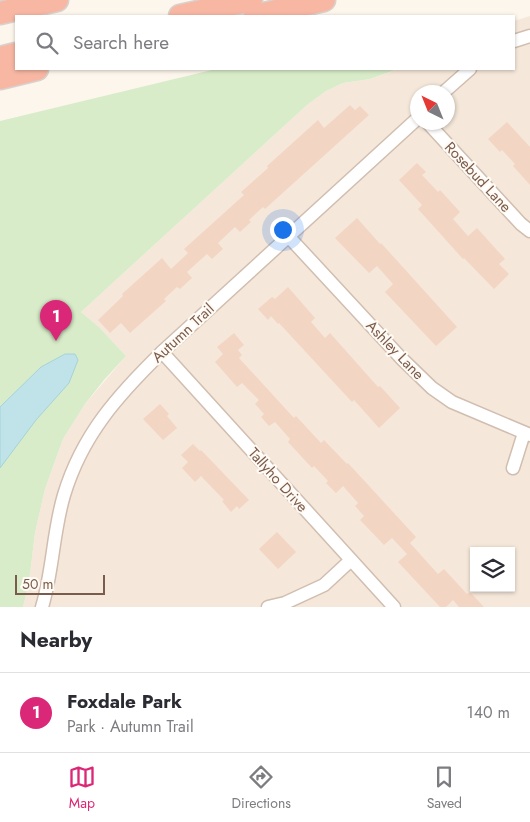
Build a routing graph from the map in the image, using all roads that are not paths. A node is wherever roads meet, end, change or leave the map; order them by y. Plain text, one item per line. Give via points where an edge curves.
1 (57, 0) edge
2 (251, 0) edge
3 (324, 0) edge
4 (0, 13) edge
5 (184, 15) edge
6 (260, 15) edge
7 (530, 36) edge
8 (515, 41) edge
9 (15, 54) edge
10 (0, 58) edge
11 (33, 70) edge
12 (469, 70) edge
13 (0, 78) edge
14 (452, 85) edge
15 (410, 125) edge
16 (434, 130) edge
17 (530, 231) edge
18 (289, 237) junction
19 (162, 352) junction
20 (527, 434) edge
21 (513, 468) dead end
22 (351, 560) junction
23 (42, 607) edge
24 (268, 607) edge
25 (394, 607) edge

1 - 4 highway
2 - 5 highway
3 - 6 highway
7 - 8 street
9 - 10 highway
11 - 13 highway
12 - 14 street
15 - 18 street, Autumn Trail
16 - 17 street, Rosebud Lane
18 - 19 street, Autumn Trail
18 - 20 street, Ashley Lane via 432,388 452,402
19 - 22 street, Tallyho Drive
19 - 23 street, Autumn Trail via 111,406 81,450 64,496
20 - 21 street, Ashley Lane
22 - 24 street via 324,585 285,604
22 - 25 street, Tallyho Drive

